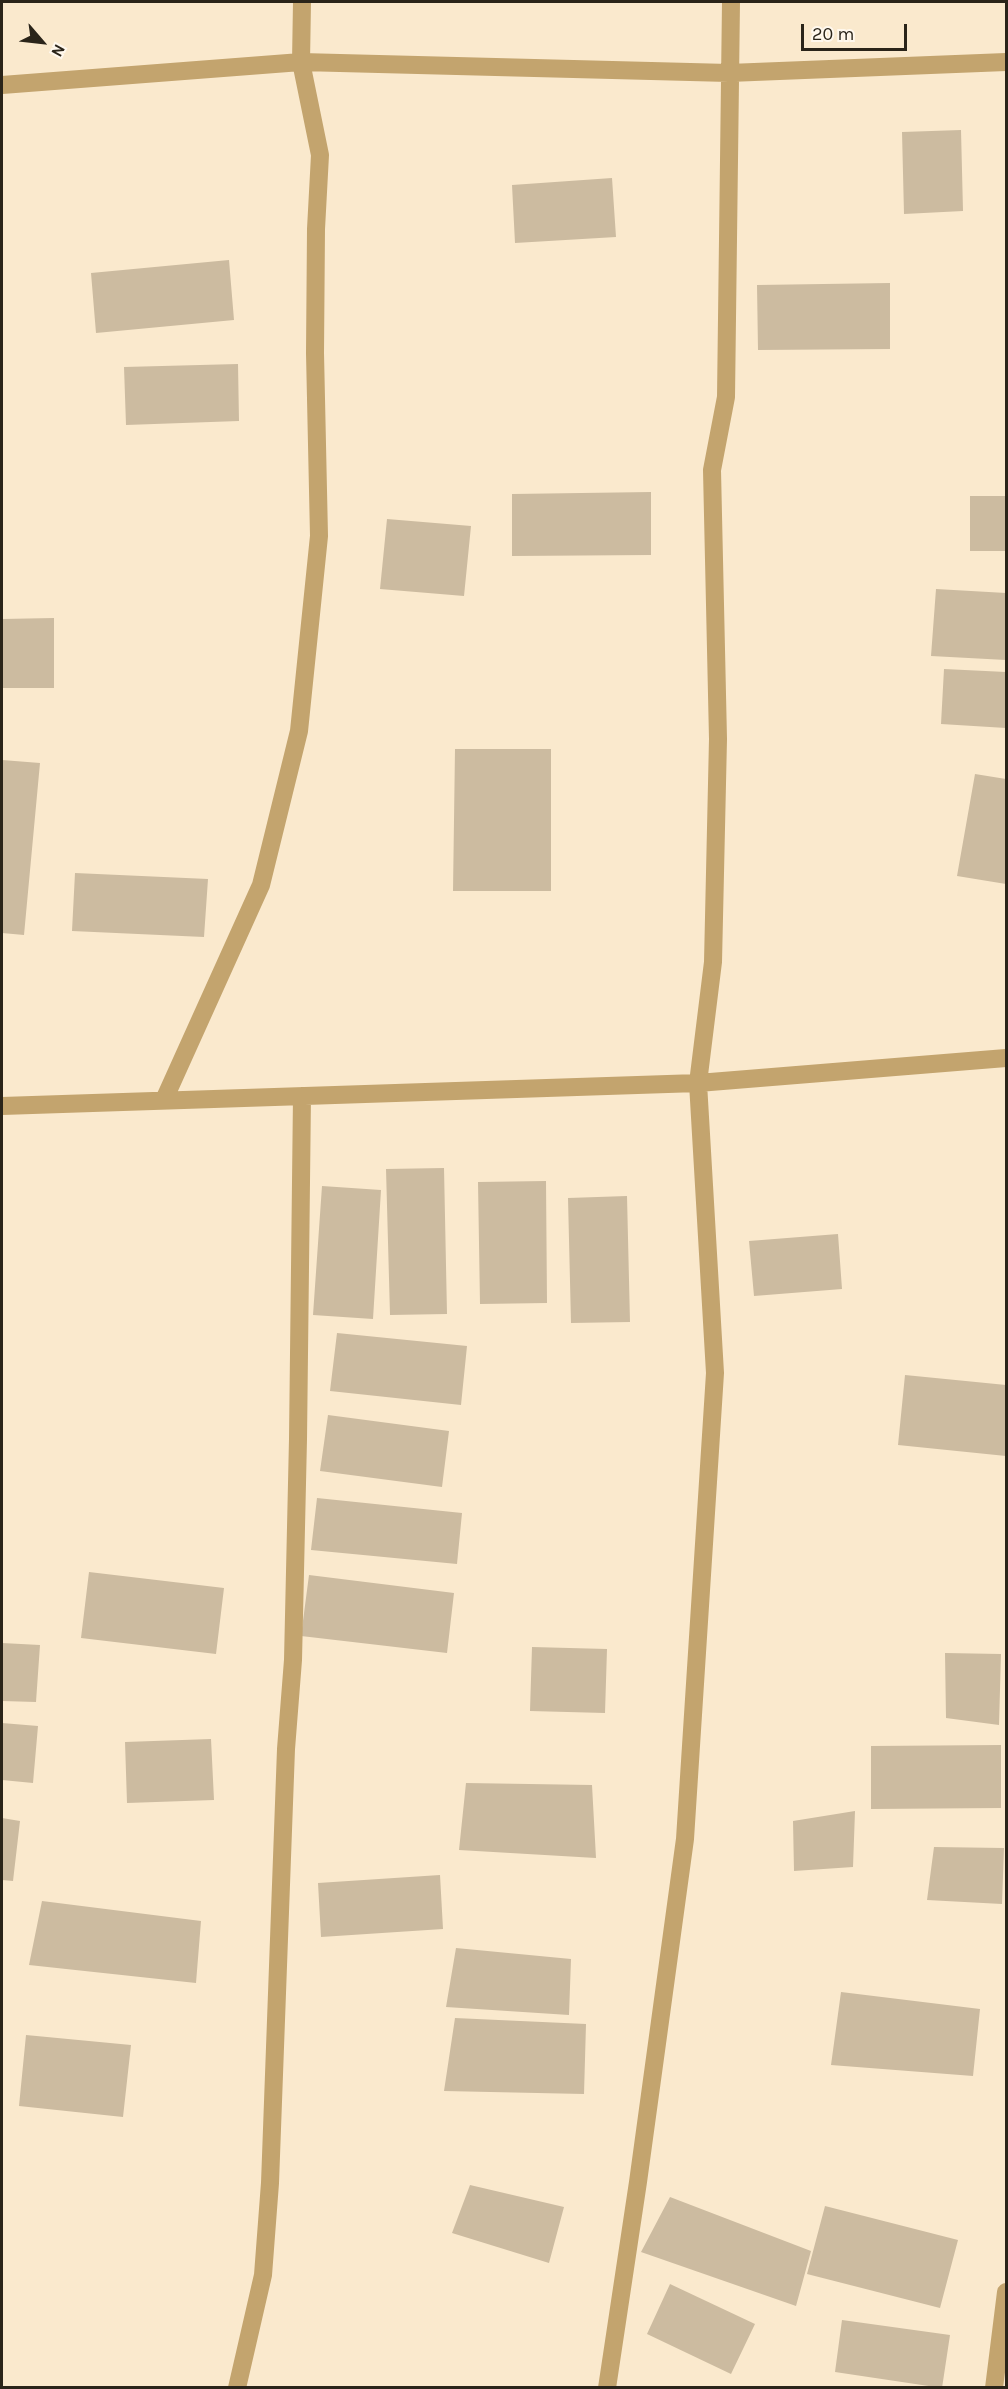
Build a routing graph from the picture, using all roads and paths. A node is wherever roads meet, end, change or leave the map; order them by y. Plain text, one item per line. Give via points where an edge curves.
1 (302, 2) edge
2 (731, 2) edge
3 (301, 62) junction
4 (1006, 62) edge
5 (729, 72) junction
6 (2, 85) edge
7 (1006, 1058) edge
8 (698, 1083) junction
9 (302, 1096) junction
10 (165, 1101) junction
11 (2, 1106) edge
12 (1006, 2292) edge
13 (237, 2388) edge
14 (607, 2388) edge
15 (994, 2388) edge

1 - 3 street
2 - 5 street
3 - 5 street
3 - 6 street
3 - 10 street via 320,155 315,353 319,536 299,731 261,885
4 - 5 street
5 - 8 street via 726,397 712,470 718,739 713,962
7 - 8 street
8 - 9 street
8 - 14 street via 715,1373 685,1839
9 - 10 street
9 - 13 street via 292,1660 270,2183 263,2275
10 - 11 street
12 - 15 street

